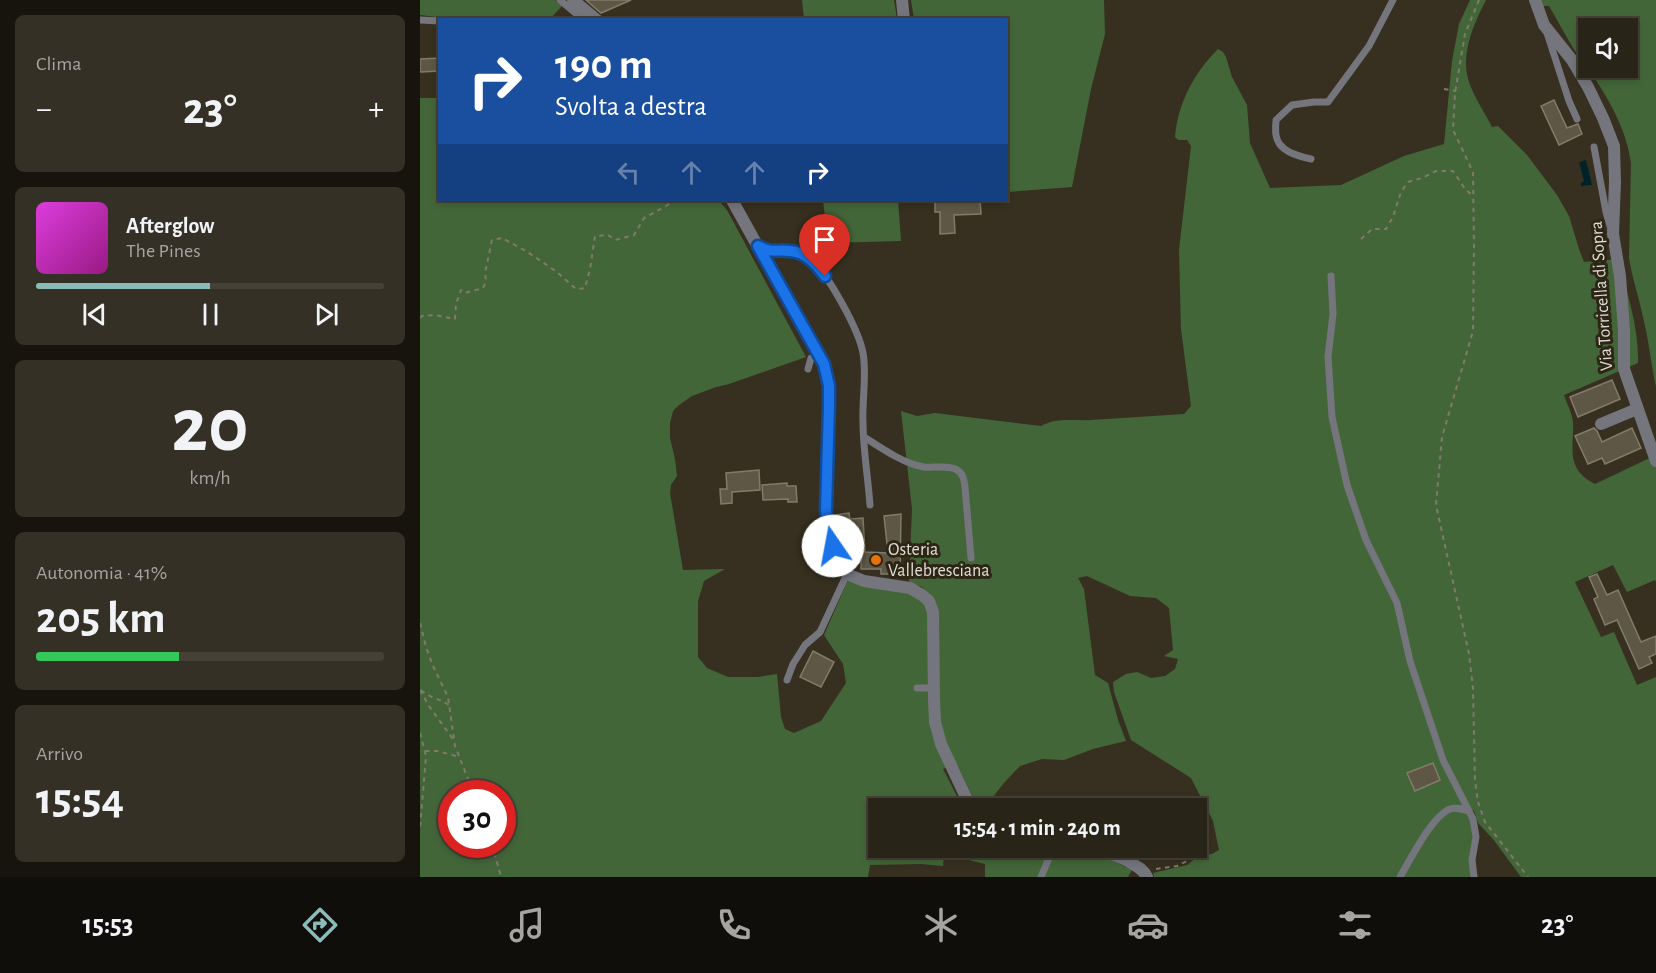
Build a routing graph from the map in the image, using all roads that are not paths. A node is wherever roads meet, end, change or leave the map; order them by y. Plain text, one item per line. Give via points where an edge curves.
1 (560, 0) edge
2 (573, 0) edge
3 (902, 0) edge
4 (1393, 0) edge
5 (1535, 0) edge
6 (579, 15) dead end
7 (595, 18) edge
8 (904, 18) edge
9 (420, 20) edge
10 (438, 21) edge
11 (1544, 25) junction
12 (1577, 119) dead end
13 (1594, 147) dead end
14 (1311, 159) dead end
15 (733, 201) edge
16 (1613, 234) junction
17 (758, 246) junction
18 (1331, 276) dead end
19 (811, 358) dead end
20 (808, 369) dead end
21 (1637, 409) junction
22 (1601, 424) dead end
23 (864, 436) junction
24 (1656, 461) edge
25 (870, 505) dead end
26 (971, 558) dead end
27 (847, 574) junction
28 (787, 680) dead end
29 (917, 688) dead end
30 (934, 688) junction
31 (966, 798) edge
32 (1468, 812) junction
33 (1049, 858) edge
34 (1119, 858) edge
35 (1145, 874) edge
36 (1041, 877) edge
37 (1400, 877) edge
38 (1474, 877) edge

1 - 6 lane
2 - 7 street
3 - 8 street
4 - 14 lane via 1369,46 1329,102 1292,105 1276,120 1275,136 1281,147
5 - 11 street, Via Torricella di Sopra
9 - 10 lane
11 - 12 lane
11 - 16 street, Via Torricella di Sopra via 1588,87 1614,146
13 - 16 lane
15 - 17 street
16 - 21 street, Via Torricella di Sopra via 1620,276 1624,369
17 - 23 lane via 769,252 789,250 807,257 836,293 863,353
17 - 27 street via 824,364 829,386 828,531
18 - 32 lane via 1333,314 1328,357 1332,417 1347,485 1366,540 1397,603 1410,661 1443,760
19 - 20 lane
21 - 22 street
21 - 24 street, Via Torricella di Sopra
23 - 25 lane
23 - 26 lane via 922,467 960,472 965,487
27 - 28 lane via 820,633 806,645
27 - 30 street via 864,581 910,588 929,601 933,612
29 - 30 lane
30 - 31 street via 935,722 941,744
32 - 37 lane via 1454,808 1441,815
32 - 38 lane via 1476,837
33 - 36 lane
34 - 35 street

